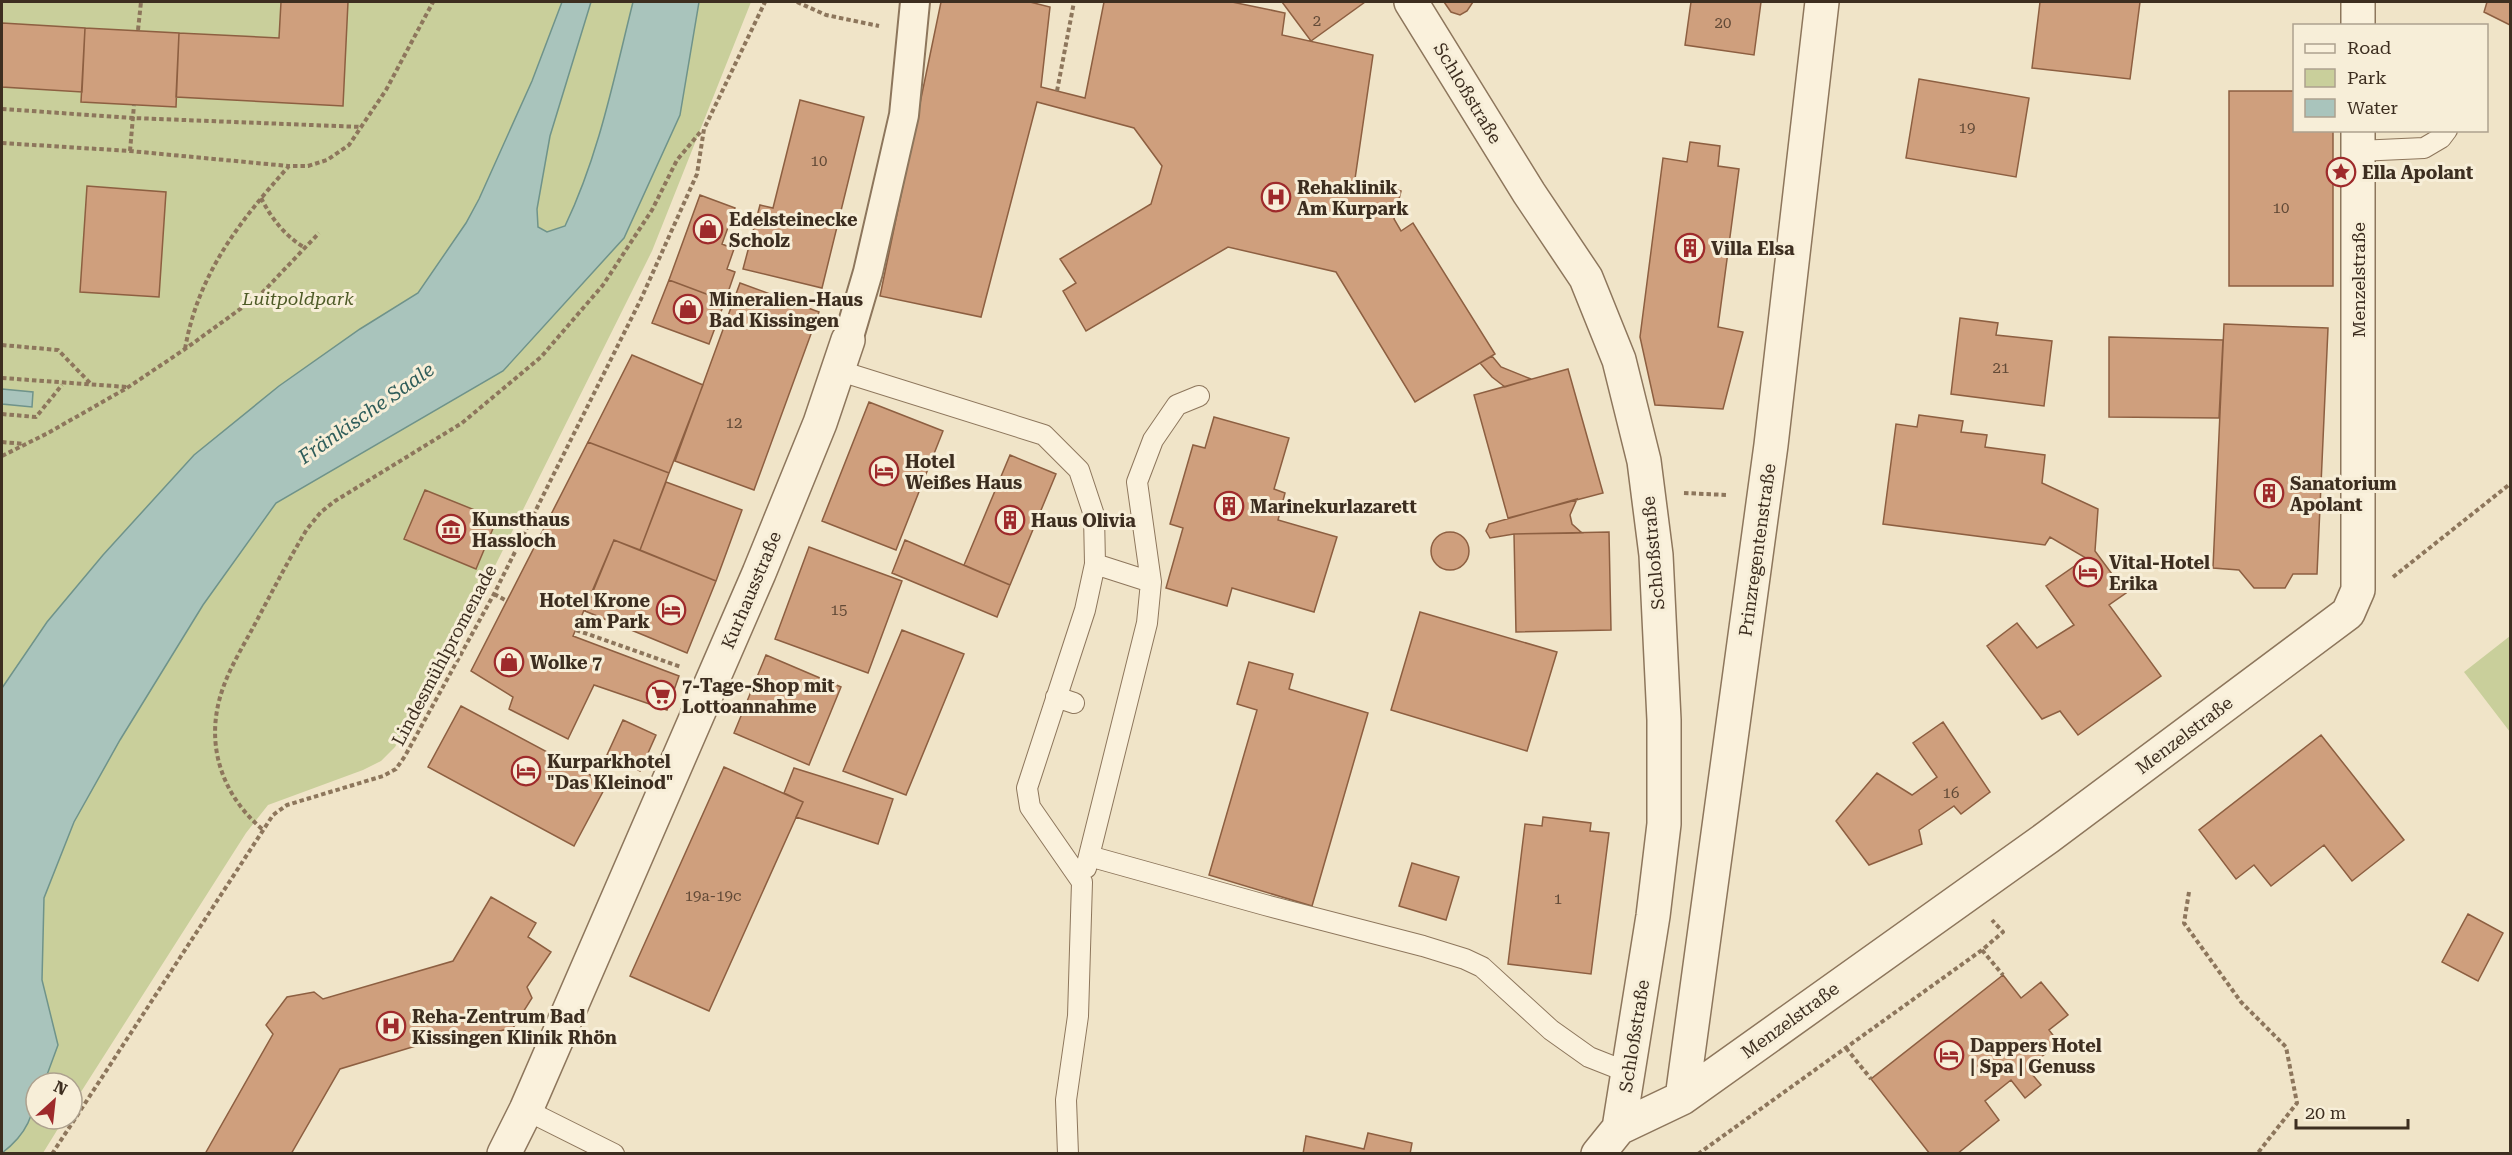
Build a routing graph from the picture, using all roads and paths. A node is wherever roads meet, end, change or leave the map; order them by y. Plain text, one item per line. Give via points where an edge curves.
1 (141, 2) edge
2 (433, 2) edge
3 (765, 2) edge
4 (797, 2) edge
5 (915, 2) edge
6 (1073, 2) edge
7 (1411, 2) edge
8 (1822, 2) edge
9 (2358, 2) edge
10 (2358, 24) edge
11 (138, 30) dead end
12 (912, 32) junction
13 (1057, 91) dead end
14 (134, 105) dead end
15 (2, 109) edge
16 (133, 118) junction
17 (362, 127) junction
18 (704, 129) junction
19 (2446, 132) edge
20 (2358, 141) edge
21 (2, 143) edge
22 (130, 151) junction
23 (289, 166) junction
24 (261, 198) junction
25 (320, 233) dead end
26 (305, 248) junction
27 (2, 345) edge
28 (185, 349) junction
29 (843, 355) junction
30 (2, 378) edge
31 (62, 384) junction
32 (92, 385) junction
33 (127, 387) junction
34 (1199, 396) dead end
35 (2, 414) edge
36 (2, 442) edge
37 (25, 444) junction
38 (2, 456) edge
39 (2511, 484) edge
40 (1648, 492) junction
41 (1764, 496) junction
42 (1095, 564) junction
43 (1151, 582) junction
44 (494, 594) junction
45 (507, 601) dead end
46 (2348, 613) junction
47 (576, 630) dead end
48 (713, 678) junction
49 (262, 829) junction
50 (1089, 856) junction
51 (1082, 882) junction
52 (2189, 892) dead end
53 (2003, 975) dead end
54 (1846, 1048) junction
55 (1628, 1072) junction
56 (1871, 1079) dead end
57 (1682, 1098) junction
58 (526, 1110) junction
59 (1619, 1128) junction
60 (52, 1154) edge
61 (504, 1154) edge
62 (614, 1154) edge
63 (1068, 1154) edge
64 (1598, 1154) edge
65 (1698, 1154) edge
66 (2257, 1154) edge

1 - 11 path
2 - 17 path
3 - 18 path, Lindesmühlpromenade
4 - 12 path via 826,15
5 - 12 street, Kurhausstraße
6 - 13 path
7 - 40 street, Schloßstraße via 1586,278 1619,360
8 - 41 street, Prinzregentenstraße
9 - 10 street
12 - 29 street, Kurhausstraße via 904,115 868,272
14 - 16 path
15 - 16 path
16 - 17 path
16 - 22 path
17 - 23 path via 349,145 327,160
18 - 44 path, Lindesmühlpromenade via 697,174 641,298
18 - 49 path via 677,160 652,210 603,285 541,357 462,423 335,501 307,529 231,669 218,705 221,774 237,805
19 - 20 lane via 2424,148
20 - 46 street, Menzelstraße via 2358,590
21 - 22 path
22 - 23 path
23 - 24 path
24 - 26 path via 290,239
24 - 28 path via 228,241 204,283
25 - 26 path
26 - 28 path via 261,294
27 - 32 path via 58,350
28 - 33 path
29 - 42 lane via 1044,435 1079,470 1094,515
29 - 48 street, Kurhausstraße via 820,423
30 - 31 path
31 - 32 path
31 - 35 path via 36,417
32 - 33 path
33 - 37 path
34 - 43 lane via 1177,405 1153,440 1137,482
36 - 37 path
37 - 38 path
39 - 46 path
40 - 41 path
40 - 55 street, Schloßstraße via 1656,555 1664,720 1664,824
41 - 57 street, Prinzregentenstraße
42 - 43 lane
42 - 51 lane via 1065,700 1027,788 1030,807
43 - 50 lane via 1148,623
44 - 45 path
44 - 49 path, Lindesmühlpromenade via 396,769 287,805 273,814
46 - 57 street, Menzelstraße via 2048,837
47 - 48 path
48 - 58 street, Kurhausstraße
49 - 60 path, Lindesmühlpromenade
50 - 51 lane
50 - 55 lane via 1464,959 1482,967 1570,1044 1589,1057
51 - 63 lane via 1078,1016 1066,1100
52 - 66 path via 2184,923 2241,1002 2286,1047 2297,1104
53 - 54 path via 1982,950
54 - 56 path
54 - 65 path
55 - 59 street, Schloßstraße
57 - 59 street, Menzelstraße
58 - 61 street, Kurhausstraße
58 - 62 lane
59 - 64 street, Schloßstraße

